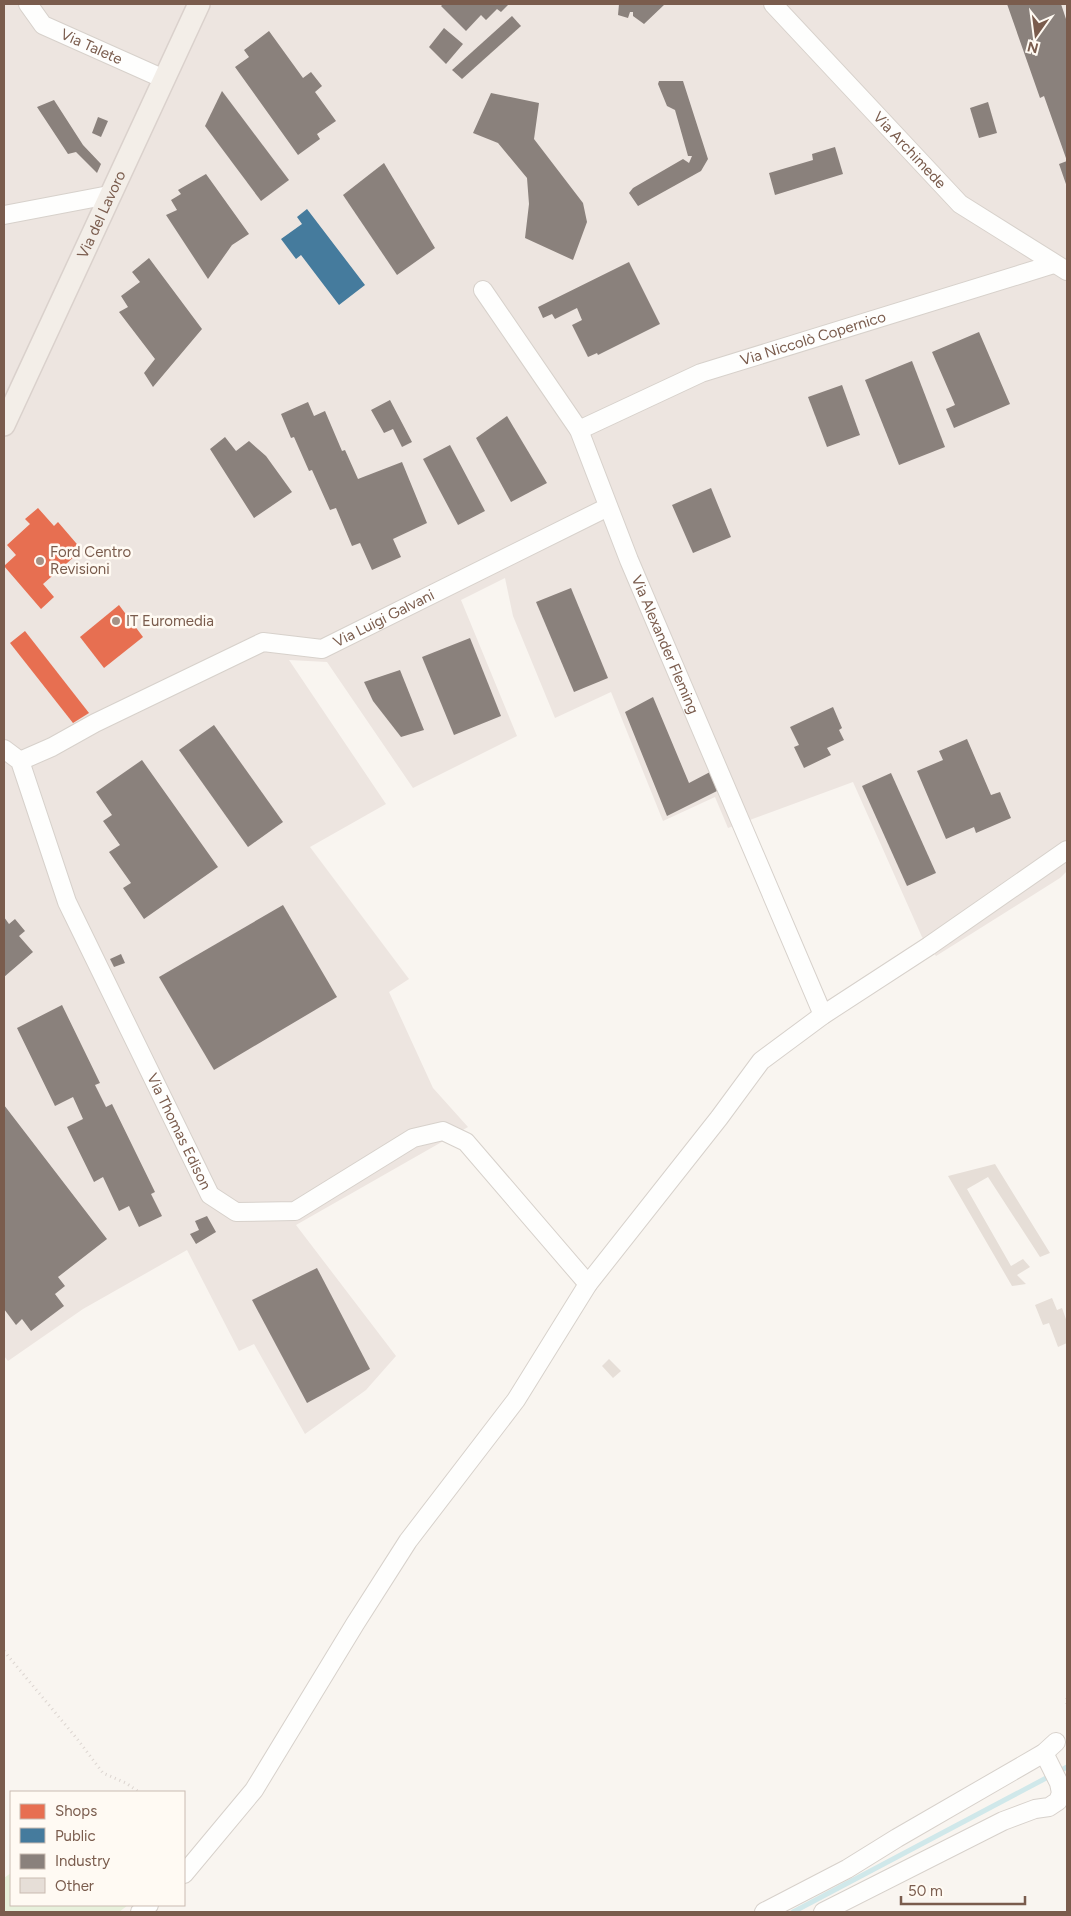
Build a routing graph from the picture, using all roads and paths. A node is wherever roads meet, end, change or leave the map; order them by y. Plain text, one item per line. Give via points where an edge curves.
1 (28, 4) edge
2 (199, 4) edge
3 (773, 4) edge
4 (164, 78) junction
5 (109, 195) junction
6 (4, 216) edge
7 (1061, 268) edge
8 (483, 290) dead end
9 (4, 425) edge
10 (579, 430) junction
11 (608, 507) junction
12 (4, 749) edge
13 (20, 761) junction
14 (1067, 850) edge
15 (823, 1015) junction
16 (588, 1284) junction
17 (4, 1651) edge
18 (1067, 1698) edge
19 (1067, 1706) edge
20 (138, 1791) edge
21 (185, 1873) edge
22 (764, 1912) edge
23 (823, 1912) edge

1 - 4 street, Via Talete via 43,25
2 - 4 main road, Via del Lavoro
3 - 7 street, Via Archimede via 960,204
4 - 5 main road, Via del Lavoro
5 - 6 street
5 - 9 main road, Via del Lavoro
7 - 10 street, Via Niccolò Copernico via 701,372
8 - 10 street, Via Alexander Fleming
10 - 11 street, Via Alexander Fleming
11 - 13 street, Via Luigi Galvani via 322,649 263,642
11 - 15 street, Via Alexander Fleming
12 - 13 street
13 - 16 street, Via Thomas Edison via 67,902 210,1195 236,1212 295,1211 414,1138 443,1131 466,1142
14 - 15 street
15 - 16 street via 761,1061
16 - 21 street via 516,1400 408,1541 254,1790
17 - 20 path via 103,1774
18 - 19 path
22 - 23 street via 847,1870 1049,1751 1061,1793 1058,1801 1049,1807 1003,1821

